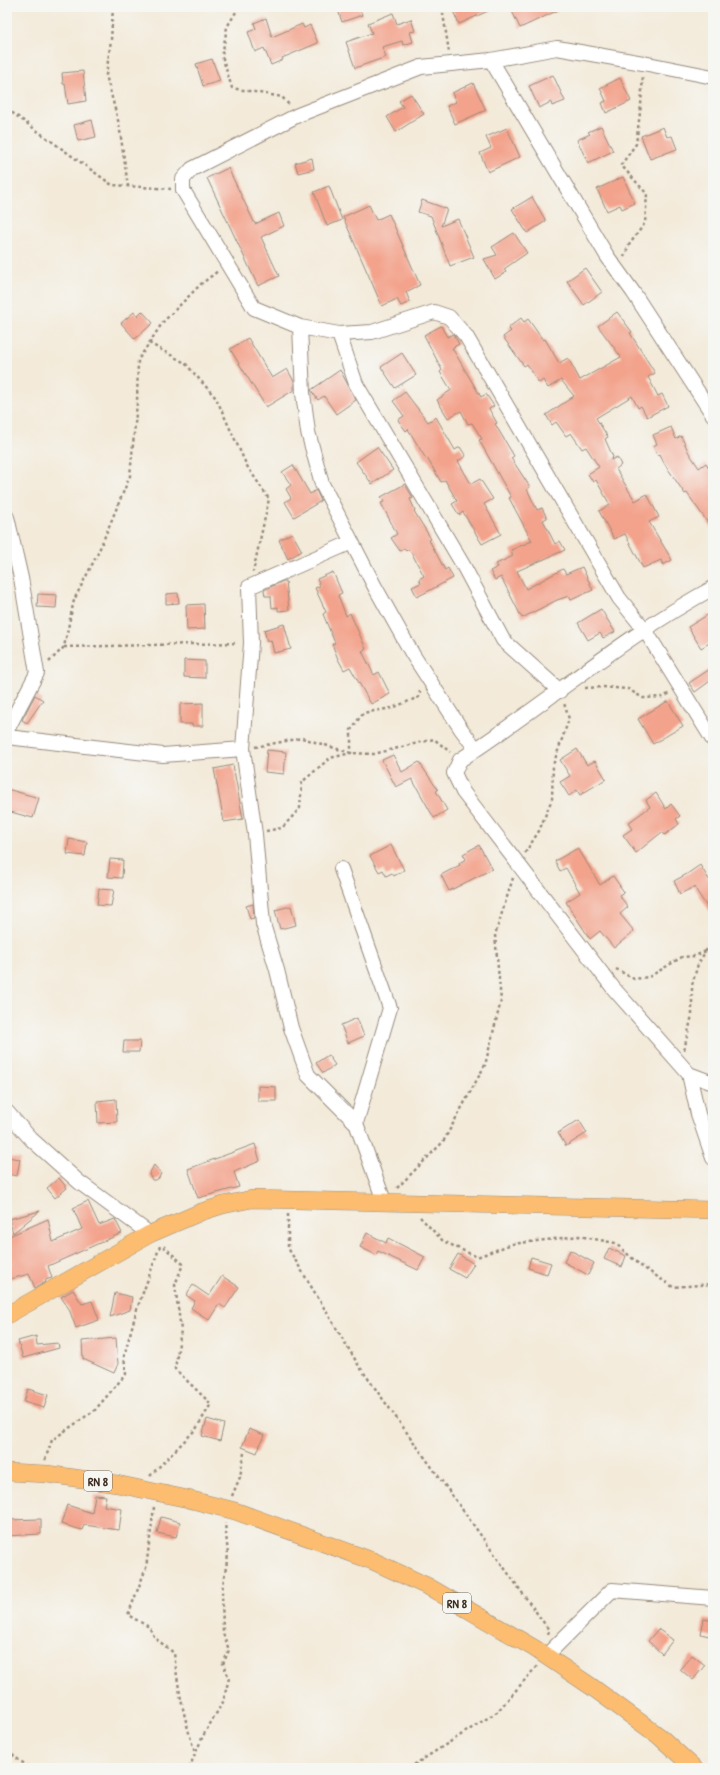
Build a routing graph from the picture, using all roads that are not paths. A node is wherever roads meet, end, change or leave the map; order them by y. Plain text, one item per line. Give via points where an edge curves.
1 (491, 60) junction
2 (713, 77) edge
3 (300, 327) junction
4 (339, 334) junction
5 (713, 416) edge
6 (7, 517) edge
7 (352, 542) junction
8 (713, 588) edge
9 (645, 630) junction
10 (560, 691) junction
11 (7, 730) edge
12 (7, 737) edge
13 (713, 740) edge
14 (476, 749) junction
15 (244, 750) junction
16 (341, 868) dead end
17 (685, 1070) junction
18 (713, 1083) edge
19 (7, 1112) edge
20 (356, 1123) junction
21 (713, 1158) edge
22 (384, 1201) junction
23 (713, 1210) edge
24 (150, 1234) junction
25 (7, 1315) edge
26 (7, 1472) edge
27 (713, 1598) edge
28 (546, 1656) junction
29 (694, 1768) edge

1 - 2 street via 557,48
1 - 3 street via 421,67 298,115 192,169 183,179 183,190 254,308
1 - 5 street via 607,256
3 - 4 street
3 - 7 street via 303,393 308,432 322,484
4 - 9 street via 372,332 434,312 450,317 466,336 619,598
4 - 10 street via 356,384 463,565 503,640
6 - 11 street via 21,578 37,674
7 - 14 street via 412,655
7 - 15 street via 249,587 251,643
8 - 9 street via 676,608
9 - 10 street
9 - 13 street
10 - 14 street
12 - 15 street via 163,755
14 - 17 street via 460,760 454,773 463,792 600,971
15 - 20 street via 263,924 294,1035 308,1075
16 - 20 street via 390,1008
17 - 18 street
17 - 21 street
19 - 24 street via 31,1139 79,1182
20 - 22 street
22 - 23 main road
22 - 24 main road via 252,1199 201,1212
24 - 25 main road
26 - 28 main road, RN 8 via 39,1473 140,1489 224,1508 373,1561 429,1587
27 - 28 street via 612,1590
28 - 29 main road, RN 8 via 660,1736

